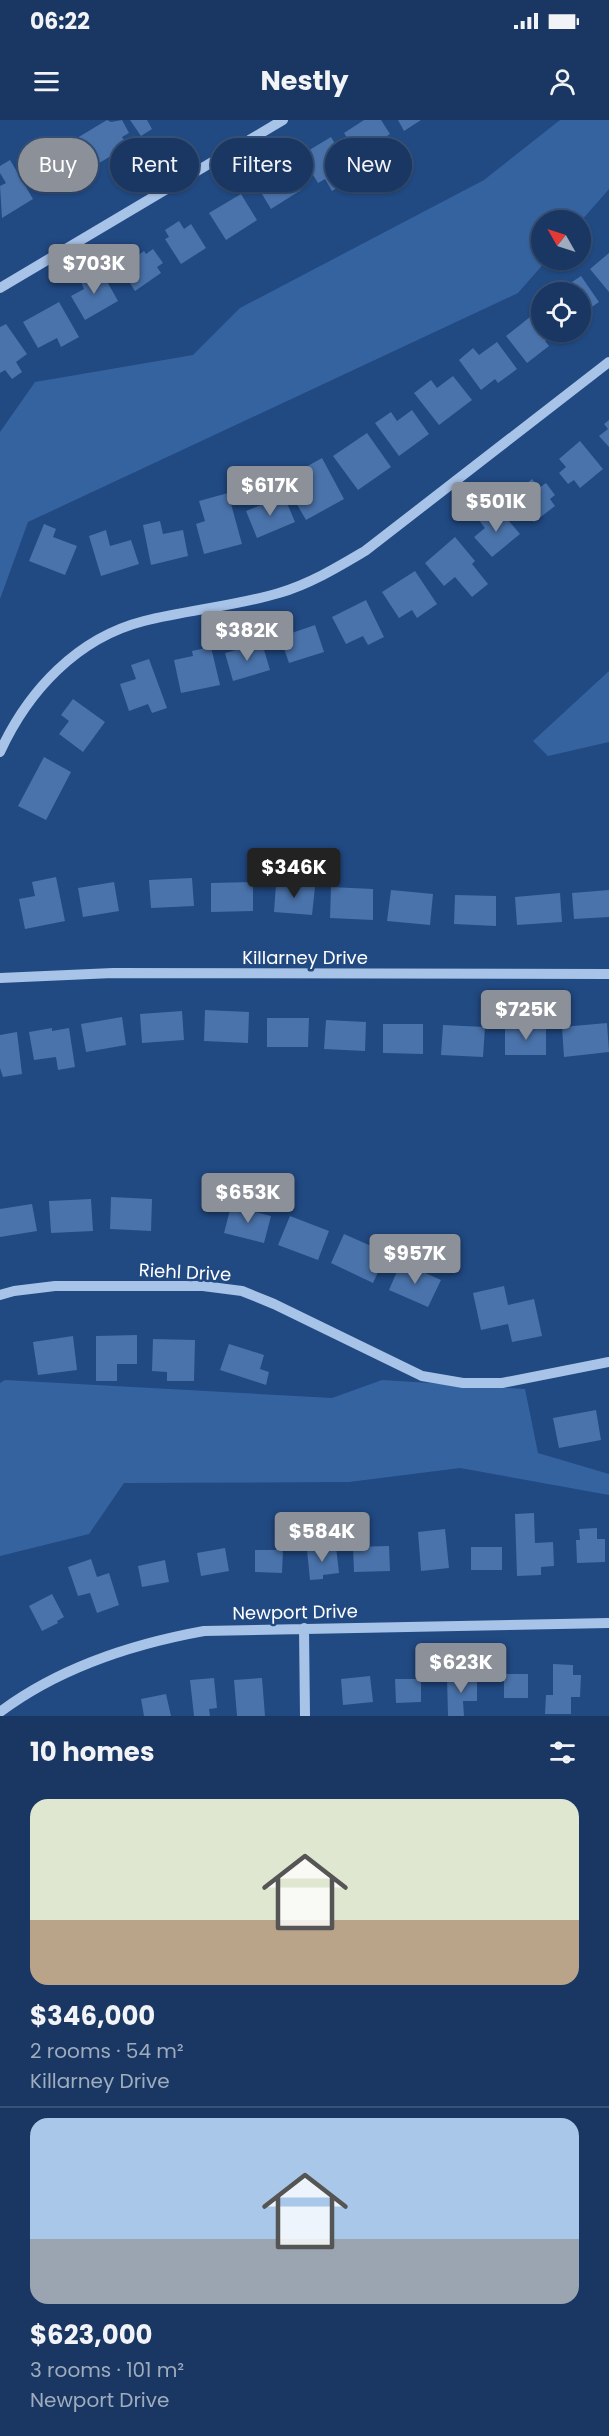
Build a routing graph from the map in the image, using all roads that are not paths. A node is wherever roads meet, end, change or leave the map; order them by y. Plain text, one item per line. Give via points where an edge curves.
1 (283, 120) edge
2 (0, 288) edge
3 (609, 362) edge
4 (0, 752) edge
5 (609, 974) edge
6 (0, 978) edge
7 (0, 1295) edge
8 (609, 1362) edge
9 (609, 1623) edge
10 (304, 1628) junction
11 (0, 1712) edge
12 (305, 1716) edge

1 - 2 street
3 - 4 street via 365,551 325,574 279,593 142,621 103,636 78,652 24,708
5 - 6 street, Killarney Drive via 113,973
7 - 8 street, Riehl Drive via 55,1286 203,1286 242,1291 422,1376 463,1383 502,1383
9 - 10 street, Newport Drive
10 - 11 street, Newport Drive via 204,1631 159,1639 64,1672
10 - 12 street

